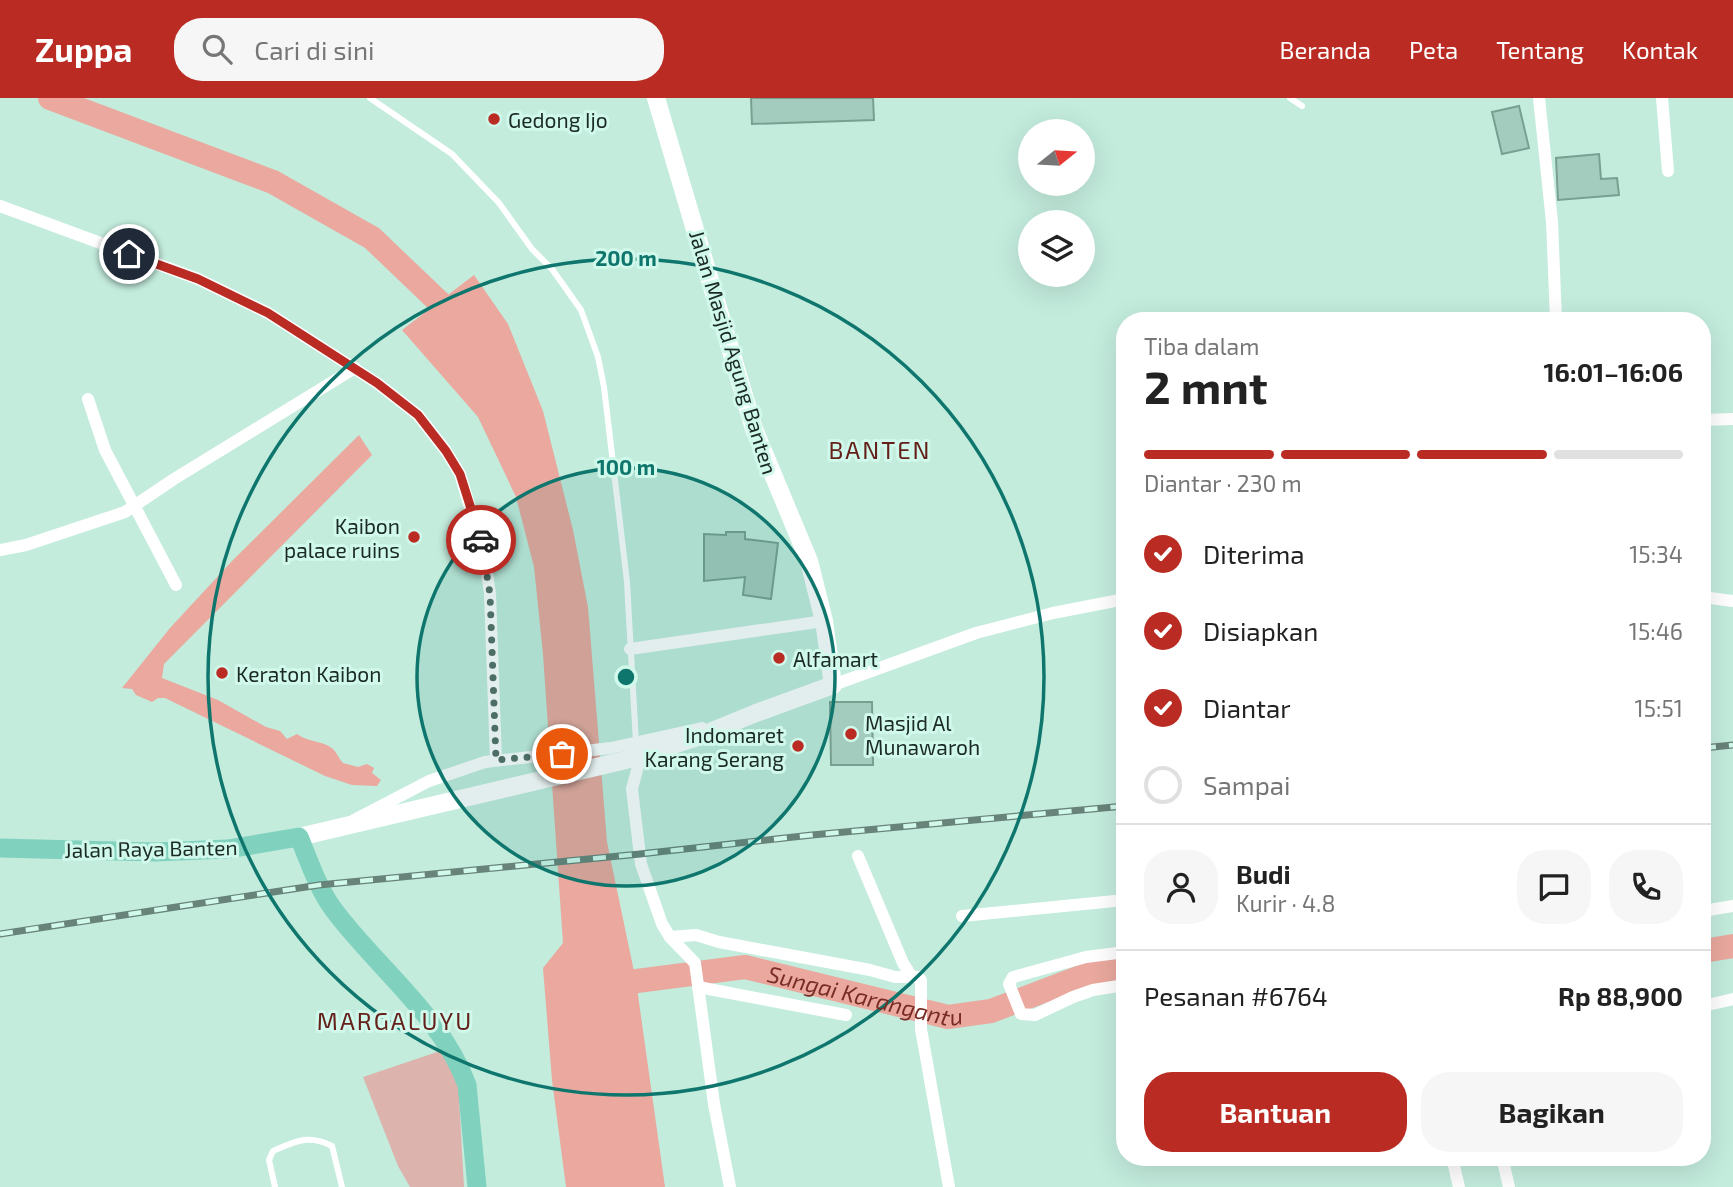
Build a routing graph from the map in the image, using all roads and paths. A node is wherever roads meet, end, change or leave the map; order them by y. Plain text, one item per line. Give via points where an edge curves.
1 (370, 98) edge
2 (656, 98) edge
3 (1290, 98) edge
4 (1539, 98) edge
5 (1662, 98) edge
6 (1302, 106) dead end
7 (1668, 171) dead end
8 (0, 206) edge
9 (1556, 312) edge
10 (355, 368) junction
11 (88, 399) dead end
12 (1733, 419) edge
13 (1711, 420) edge
14 (133, 506) junction
15 (0, 550) edge
16 (176, 585) dead end
17 (1711, 598) edge
18 (1116, 601) edge
19 (1733, 601) edge
20 (824, 621) junction
21 (630, 649) junction
22 (833, 685) junction
23 (639, 749) junction
24 (611, 756) junction
25 (496, 760) junction
26 (342, 827) junction
27 (299, 837) junction
28 (0, 848) edge
29 (858, 856) dead end
30 (1116, 901) edge
31 (1733, 906) edge
32 (1711, 910) edge
33 (962, 916) dead end
34 (670, 937) junction
35 (1116, 953) edge
36 (912, 977) junction
37 (698, 985) junction
38 (1116, 986) edge
39 (1733, 999) edge
40 (1711, 1004) edge
41 (845, 1015) dead end
42 (1454, 1166) edge
43 (1504, 1166) edge
44 (275, 1187) edge
45 (342, 1187) edge
46 (477, 1187) edge
47 (730, 1187) edge
48 (949, 1187) edge
49 (1459, 1187) edge
50 (1509, 1187) edge

1 - 21 lane via 452,154 499,204 581,310 604,387
2 - 20 main road, Jalan Masjid Agung Banten via 754,429 802,541
3 - 6 lane
4 - 9 street
5 - 7 street
8 - 10 street via 198,279 268,313
10 - 14 street
10 - 25 street via 418,415 460,474 479,532 490,594
11 - 14 street via 105,450
12 - 13 street
14 - 15 street via 118,515
14 - 16 street
17 - 19 street
18 - 22 street via 976,633
20 - 21 street
20 - 22 main road, Jalan Masjid Agung Banten
21 - 23 lane
22 - 23 main road, Jalan Raya Banten via 695,738
23 - 24 main road, Jalan Raya Banten
23 - 34 street via 632,789 640,854
24 - 25 street, Jalan Raya Banten
24 - 26 main road, Jalan Raya Banten via 526,784
25 - 26 street, Jalan Raya Banten via 429,780
26 - 27 main road, Jalan Raya Banten
27 - 28 main road, Jalan Raya Banten via 238,849
27 - 46 main road via 335,913 422,1011 462,1071
29 - 36 street
30 - 33 street
31 - 32 street
34 - 36 street via 696,935
34 - 37 street via 695,963
35 - 38 street via 1086,957 1009,981 1021,1014 1030,1016 1093,990
36 - 48 street via 920,979 921,1029
37 - 41 street
37 - 47 street
39 - 40 street
42 - 49 street
43 - 50 street
44 - 45 lane via 269,1160 273,1150 317,1138 332,1146

